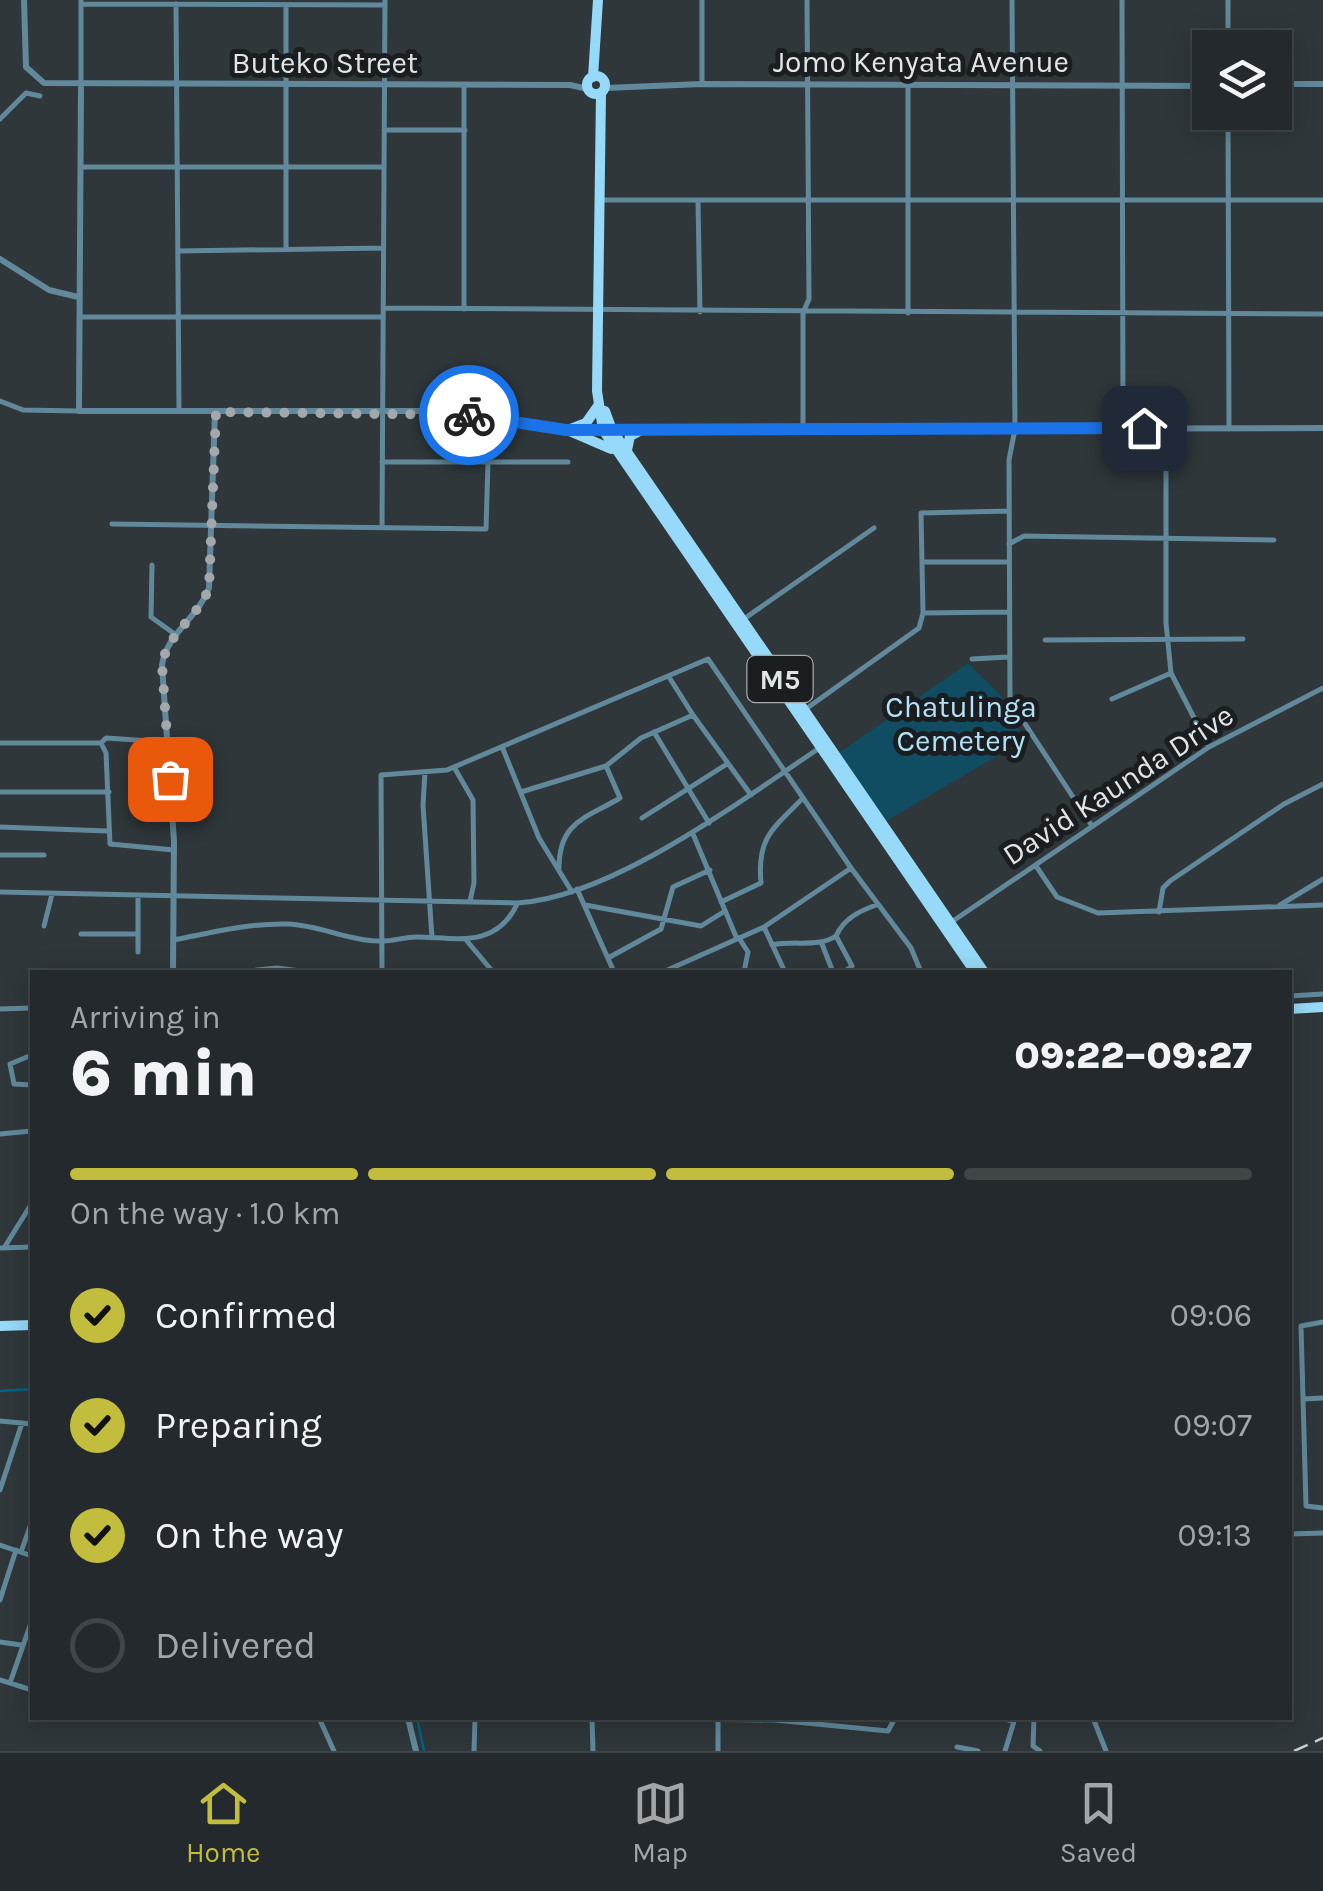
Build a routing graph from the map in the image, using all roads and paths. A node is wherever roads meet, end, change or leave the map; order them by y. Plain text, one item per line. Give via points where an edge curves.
1 (24, 0) edge
2 (598, 0) edge
3 (702, 0) edge
4 (807, 0) edge
5 (1012, 0) edge
6 (1122, 0) edge
7 (1228, 0) edge
8 (80, 2) edge
9 (385, 2) edge
10 (176, 4) junction
11 (286, 6) junction
12 (1228, 30) edge
13 (82, 84) junction
14 (702, 84) junction
15 (806, 84) junction
16 (1292, 84) edge
17 (1323, 84) edge
18 (384, 85) junction
19 (464, 85) junction
20 (596, 85) junction
21 (632, 85) joint
22 (177, 86) junction
23 (287, 86) junction
24 (908, 86) junction
25 (1013, 86) junction
26 (1122, 86) junction
27 (1192, 86) edge
28 (40, 96) dead end
29 (0, 119) edge
30 (384, 130) junction
31 (464, 130) junction
32 (1228, 130) edge
33 (384, 167) junction
34 (82, 168) junction
35 (178, 168) junction
36 (287, 168) junction
37 (598, 200) junction
38 (1014, 200) junction
39 (1122, 200) junction
40 (1323, 200) edge
41 (698, 201) junction
42 (910, 201) junction
43 (1228, 201) junction
44 (808, 202) junction
45 (384, 248) junction
46 (286, 249) junction
47 (178, 251) junction
48 (0, 259) edge
49 (79, 297) junction
50 (383, 308) junction
51 (464, 309) junction
52 (598, 311) junction
53 (700, 312) junction
54 (908, 312) junction
55 (803, 313) junction
56 (1014, 314) junction
57 (1323, 314) edge
58 (1122, 315) junction
59 (1228, 315) junction
60 (80, 317) junction
61 (178, 317) junction
62 (383, 317) junction
63 (597, 376) junction
64 (0, 401) edge
65 (598, 406) junction
66 (80, 410) junction
67 (179, 411) junction
68 (382, 411) junction
69 (216, 412) junction
70 (1122, 428) junction
71 (1166, 428) junction
72 (1323, 428) edge
73 (642, 429) junction
74 (803, 429) junction
75 (1015, 429) junction
76 (1228, 429) junction
77 (566, 430) junction
78 (608, 430) junction
79 (622, 452) junction
80 (382, 462) junction
81 (488, 462) junction
82 (568, 462) dead end
83 (1009, 511) junction
84 (112, 524) dead end
85 (213, 526) junction
86 (382, 526) junction
87 (874, 528) dead end
88 (1009, 528) junction
89 (1024, 536) junction
90 (1166, 537) junction
91 (1274, 540) dead end
92 (1008, 544) junction
93 (923, 562) junction
94 (1008, 562) junction
95 (152, 566) dead end
96 (1008, 612) junction
97 (924, 613) junction
98 (738, 623) junction
99 (176, 634) junction
100 (1166, 638) junction
101 (1243, 639) dead end
102 (1045, 640) dead end
103 (972, 658) dead end
104 (1009, 658) junction
105 (1170, 673) junction
106 (668, 677) junction
107 (1323, 688) edge
108 (1112, 699) dead end
109 (799, 713) junction
110 (692, 715) junction
111 (654, 732) junction
112 (166, 742) junction
113 (0, 743) edge
114 (101, 743) junction
115 (822, 746) junction
116 (1208, 747) junction
117 (503, 749) junction
118 (727, 764) junction
119 (606, 766) junction
120 (454, 768) junction
121 (425, 772) junction
122 (784, 772) junction
123 (1323, 784) edge
124 (689, 789) junction
125 (0, 792) edge
126 (108, 792) junction
127 (521, 792) junction
128 (751, 796) junction
129 (802, 800) junction
130 (642, 818) dead end
131 (709, 824) junction
132 (1092, 826) junction
133 (0, 827) edge
134 (108, 831) junction
135 (693, 834) junction
136 (174, 850) junction
137 (44, 855) dead end
138 (0, 856) edge
139 (1036, 866) junction
140 (850, 868) junction
141 (710, 870) junction
142 (558, 871) junction
143 (1323, 879) edge
144 (574, 890) junction
145 (52, 894) junction
146 (0, 895) edge
147 (174, 895) junction
148 (138, 896) junction
149 (381, 898) junction
150 (430, 900) junction
151 (470, 901) junction
152 (722, 902) junction
153 (517, 904) junction
154 (584, 905) junction
155 (876, 905) junction
156 (1323, 905) edge
157 (1278, 906) junction
158 (725, 911) junction
159 (1159, 912) junction
160 (664, 921) junction
161 (44, 926) dead end
162 (947, 926) junction
163 (764, 927) junction
164 (81, 934) dead end
165 (138, 934) junction
166 (836, 936) junction
167 (432, 938) junction
168 (738, 938) junction
169 (174, 940) junction
170 (382, 942) junction
171 (467, 942) junction
172 (822, 944) junction
173 (772, 945) junction
174 (138, 952) dead end
175 (608, 958) junction
176 (173, 970) edge
177 (258, 970) edge
178 (293, 970) edge
179 (382, 970) edge
180 (491, 970) edge
181 (613, 970) edge
182 (667, 970) edge
183 (744, 970) edge
184 (784, 970) edge
185 (831, 970) edge
186 (847, 970) edge
187 (920, 970) edge
188 (975, 970) edge
189 (982, 970) edge
190 (1323, 994) edge
191 (1292, 996) edge
192 (1323, 1006) edge
193 (30, 1008) edge
194 (1292, 1008) edge
195 (0, 1009) edge
196 (30, 1056) edge
197 (30, 1085) edge
198 (30, 1131) edge
199 (0, 1134) edge
200 (30, 1206) edge
201 (30, 1247) edge
202 (2, 1248) edge
203 (1323, 1322) edge
204 (30, 1325) edge
205 (0, 1326) edge
206 (1323, 1398) edge
207 (1304, 1399) junction
208 (0, 1421) edge
209 (22, 1423) junction
210 (30, 1424) edge
211 (0, 1490) edge
212 (1323, 1508) edge
213 (30, 1526) edge
214 (1323, 1533) edge
215 (1292, 1534) edge
216 (0, 1545) edge
217 (19, 1551) junction
218 (30, 1555) edge
219 (0, 1600) edge
220 (30, 1625) edge
221 (0, 1642) edge
222 (21, 1645) junction
223 (0, 1680) edge
224 (10, 1683) junction
225 (30, 1689) edge
226 (320, 1720) edge
227 (408, 1720) edge
228 (475, 1720) edge
229 (594, 1720) edge
230 (718, 1720) edge
231 (744, 1720) edge
232 (894, 1720) edge
233 (1014, 1720) edge
234 (1034, 1720) edge
235 (1094, 1720) edge
236 (957, 1747) dead end
237 (334, 1751) edge
238 (416, 1751) edge
239 (474, 1751) edge
240 (593, 1751) edge
241 (718, 1751) edge
242 (978, 1751) edge
243 (1005, 1751) edge
244 (1040, 1751) edge
245 (1106, 1751) edge

1 - 13 street, Buteko Street via 30,74 44,83
2 - 20 main road, M5
3 - 14 street
4 - 15 street
5 - 25 street
6 - 26 street
7 - 12 street
8 - 10 street
8 - 13 street
9 - 11 street
9 - 18 street
10 - 11 street
10 - 22 street
11 - 23 street
13 - 22 street, Buteko Street
13 - 34 street
14 - 15 street, Jomo Kenyata Avenue
14 - 21 street, Jomo Kenyata Avenue
15 - 24 street, Jomo Kenyata Avenue
15 - 44 street
16 - 17 street
18 - 19 street, Buteko Street
18 - 23 street, Buteko Street
18 - 30 street
19 - 20 street, Buteko Street
19 - 31 street
20 - 21 street, Buteko Street
20 - 37 main road, M5
22 - 23 street, Buteko Street
22 - 35 street
23 - 36 street
24 - 25 street, Jomo Kenyata Avenue
24 - 42 street
25 - 26 street, Jomo Kenyata Avenue
25 - 38 street
26 - 27 street, Jomo Kenyata Avenue
26 - 39 street
28 - 29 street via 26,94
30 - 31 street
30 - 33 street
31 - 51 street
32 - 43 street
33 - 36 street
33 - 45 street
34 - 35 street
34 - 49 street
35 - 36 street
35 - 47 street
36 - 46 street
37 - 41 street
37 - 52 main road, M5
38 - 39 street
38 - 42 street
38 - 56 street
39 - 43 street
39 - 58 street
40 - 43 street
41 - 44 street
41 - 53 street
42 - 44 street
42 - 54 street
43 - 59 street
44 - 55 street via 809,299
45 - 46 street
45 - 50 street
46 - 47 street
47 - 61 street
48 - 49 street via 49,290
49 - 60 street
50 - 51 street
50 - 62 street
51 - 52 street
52 - 53 street
52 - 63 main road, M5
53 - 55 street
54 - 55 street
54 - 56 street
55 - 74 street
56 - 58 street
56 - 75 street
57 - 59 street
58 - 59 street
58 - 70 street
59 - 76 street
60 - 61 street
60 - 66 street
61 - 62 street
61 - 67 street
62 - 68 street
63 - 65 main road, M5
63 - 78 main road, M5
64 - 66 street via 23,410
65 - 77 main road via 586,424
65 - 78 main road, M5
66 - 67 street
67 - 69 street
68 - 69 street
68 - 77 street via 449,411
68 - 80 street
69 - 85 street
70 - 71 street
70 - 75 street
71 - 76 street
71 - 90 street
72 - 76 street
73 - 74 street
73 - 78 street
73 - 79 main road
74 - 75 street
75 - 83 street
77 - 78 street
77 - 79 main road
78 - 79 main road, M5
79 - 98 main road, M5
80 - 81 street
80 - 86 street
81 - 82 street
81 - 86 street via 486,529
83 - 88 street
83 - 93 street via 924,511
84 - 85 street
85 - 86 street
85 - 99 street via 209,588
87 - 98 street
88 - 89 street
88 - 92 street
89 - 90 street
89 - 92 street
90 - 91 street
90 - 100 street
92 - 94 street
93 - 94 street
93 - 97 street
94 - 96 street
95 - 99 street via 152,620
96 - 97 street
96 - 104 street
97 - 109 street via 910,636
98 - 109 main road, M5
99 - 112 street via 162,665
100 - 101 street
100 - 102 street
100 - 105 street
103 - 104 street
104 - 132 street via 1011,707
105 - 108 street
105 - 116 street
106 - 110 street
106 - 117 street
106 - 122 street via 708,659
107 - 116 street, David Kaunda Drive
109 - 115 main road, M5
110 - 111 street
110 - 118 street
111 - 119 street
111 - 124 street
112 - 114 street via 134,736
112 - 136 street
113 - 114 street
114 - 126 street
115 - 122 street
115 - 162 main road, M5
116 - 132 street, David Kaunda Drive
117 - 120 street
117 - 127 street
118 - 124 street
118 - 128 street
119 - 127 street
119 - 142 street via 620,798 575,820
120 - 121 street
120 - 151 street via 473,800
121 - 149 street via 381,775
121 - 150 street
122 - 128 street
122 - 129 street
123 - 159 street via 1170,881
124 - 130 street
124 - 131 street
125 - 126 street
126 - 134 street
127 - 142 street
128 - 131 street
129 - 140 street
129 - 152 street via 767,834 758,860 761,883
131 - 135 street
132 - 139 street, David Kaunda Drive
133 - 134 street
134 - 136 street via 113,846
135 - 141 street
135 - 144 street
136 - 147 street
137 - 138 street
139 - 159 street via 1065,903 1098,912
139 - 162 street, David Kaunda Drive
140 - 155 street
140 - 163 street
141 - 152 street
141 - 160 street via 673,888
142 - 144 street
143 - 157 street
144 - 153 street
144 - 154 street
145 - 146 street
145 - 148 street
145 - 161 street
147 - 148 street
147 - 149 street
147 - 169 street
148 - 165 street
149 - 150 street
149 - 170 street
150 - 151 street
150 - 167 street
151 - 153 street
152 - 158 street
153 - 171 street via 507,919
154 - 160 street
154 - 175 street
155 - 166 street via 852,916
155 - 187 street
156 - 157 street
157 - 159 street
158 - 160 street via 706,926
158 - 168 street
160 - 175 street via 661,929
162 - 188 main road, M5
162 - 189 main road, M5
163 - 168 street
163 - 173 street
164 - 165 street
165 - 174 street
166 - 172 street
166 - 186 street via 852,966
167 - 170 street
167 - 171 street
168 - 182 street
168 - 183 street via 748,952
169 - 170 street via 275,924
169 - 176 street
170 - 179 street
171 - 180 street
172 - 173 street
172 - 185 street
173 - 184 street
175 - 181 street
177 - 178 street
190 - 191 street
192 - 194 main road
193 - 195 street
196 - 197 street via 10,1064 14,1084
198 - 199 street
200 - 202 street
201 - 202 street
203 - 207 street via 1302,1326
204 - 205 main road
206 - 207 street
207 - 212 street via 1306,1506
208 - 209 street
209 - 210 street
209 - 211 street
213 - 217 street
214 - 215 street
216 - 217 street
217 - 218 street
217 - 219 street
220 - 222 street
221 - 222 street
222 - 224 street
223 - 224 street
224 - 225 street
226 - 237 street
227 - 238 street
228 - 239 street
229 - 240 street
230 - 241 street
231 - 232 street via 888,1731
233 - 243 street
234 - 244 street via 1032,1746
235 - 245 street
236 - 242 street

